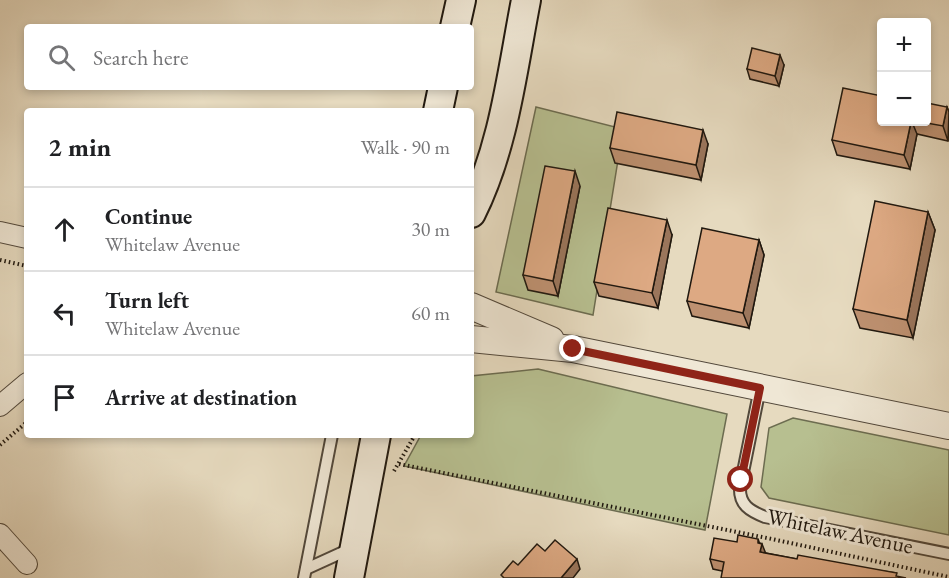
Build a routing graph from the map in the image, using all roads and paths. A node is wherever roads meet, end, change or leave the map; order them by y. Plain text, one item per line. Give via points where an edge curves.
1 (461, 0) edge
2 (526, 0) edge
3 (456, 24) edge
4 (442, 90) edge
5 (439, 108) edge
6 (474, 206) edge
7 (0, 232) edge
8 (24, 237) edge
9 (0, 260) edge
10 (24, 265) edge
11 (474, 307) edge
12 (474, 339) edge
13 (573, 349) junction
14 (24, 386) edge
15 (760, 388) junction
16 (0, 406) edge
17 (24, 425) edge
18 (949, 426) edge
19 (331, 438) edge
20 (386, 438) edge
21 (0, 445) edge
22 (382, 453) edge
23 (0, 534) edge
24 (355, 547) junction
25 (949, 554) edge
26 (27, 564) dead end
27 (305, 573) edge
28 (949, 577) edge
29 (349, 578) edge

1 - 3 main road
2 - 6 main road via 500,131
4 - 5 main road
7 - 8 street
9 - 10 path
11 - 13 street
12 - 13 street
13 - 15 street
14 - 16 street
15 - 18 street
15 - 25 lane, Whitelaw Avenue via 740,487 746,507 765,517
17 - 21 path
19 - 27 lane
20 - 22 main road
22 - 24 main road
22 - 28 path
23 - 26 street
24 - 27 lane
24 - 29 main road

